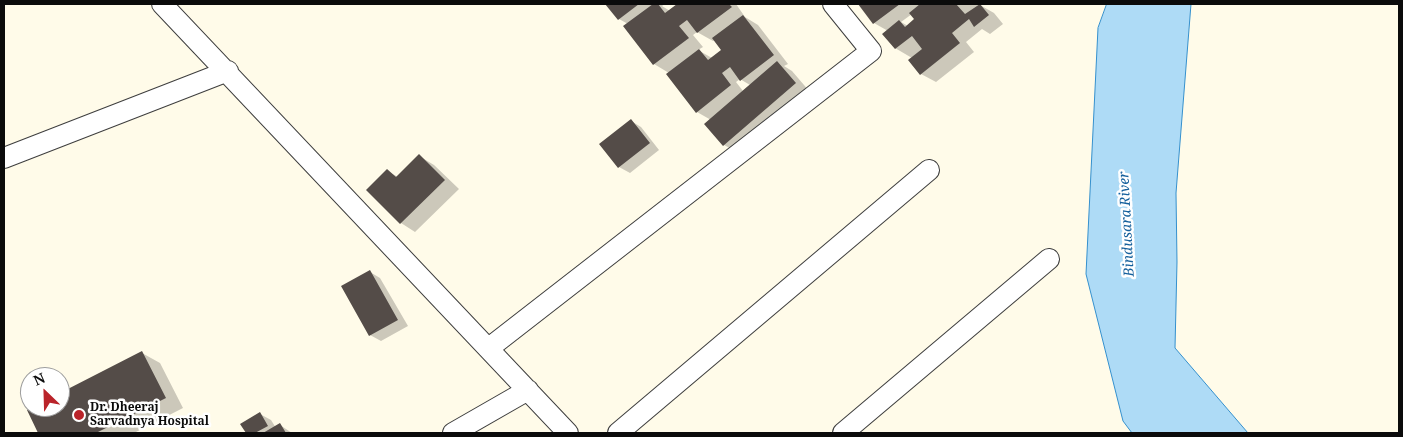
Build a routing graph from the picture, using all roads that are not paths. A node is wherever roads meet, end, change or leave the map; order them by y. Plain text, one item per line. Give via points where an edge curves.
1 (162, 4) edge
2 (833, 4) edge
3 (228, 71) junction
4 (4, 158) edge
5 (929, 170) dead end
6 (1049, 259) dead end
7 (488, 348) junction
8 (528, 390) junction
9 (452, 433) edge
10 (568, 433) edge
11 (618, 433) edge
12 (843, 433) edge

1 - 3 street
2 - 7 street via 871,51
3 - 4 street
3 - 7 street
5 - 11 street
6 - 12 street
7 - 8 street
8 - 9 street
8 - 10 street

